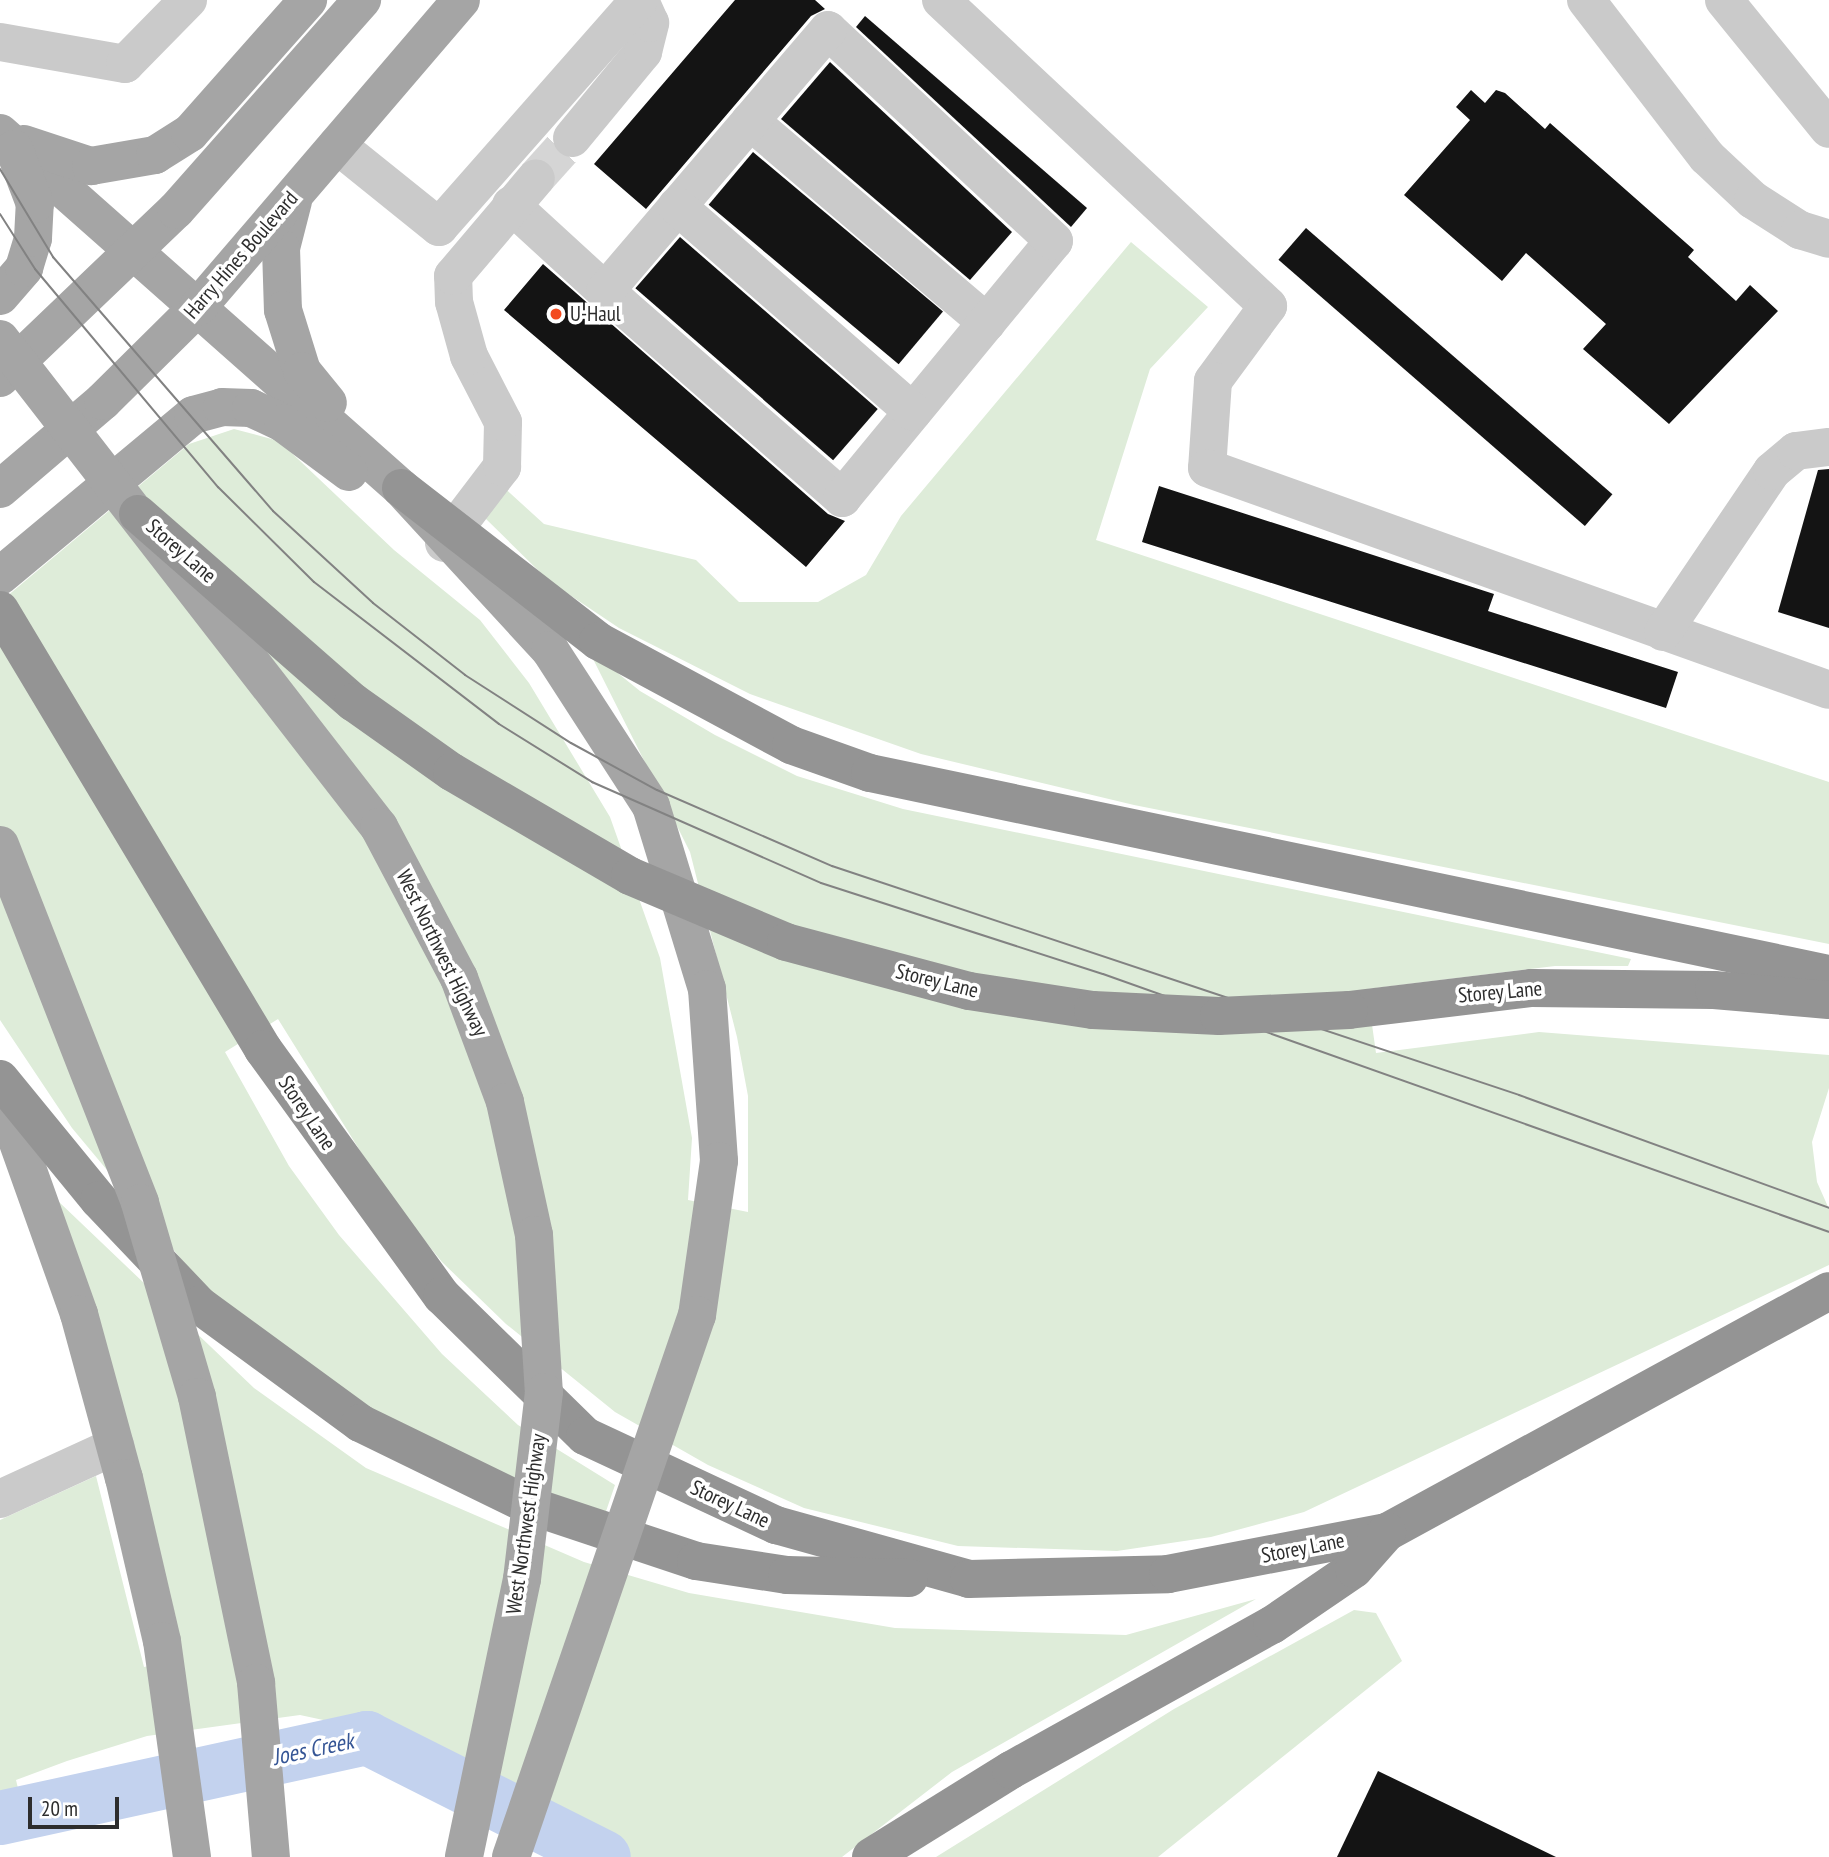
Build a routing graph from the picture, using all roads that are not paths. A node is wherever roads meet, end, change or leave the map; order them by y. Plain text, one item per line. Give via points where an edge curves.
1 (188, 0) edge
2 (308, 0) edge
3 (461, 0) edge
4 (941, 0) edge
5 (1586, 0) edge
6 (640, 1) edge
7 (1731, 3) edge
8 (341, 8) edge
9 (0, 42) edge
10 (750, 121) junction
11 (1829, 129) edge
12 (4, 136) edge
13 (572, 138) tunnel mouth
14 (337, 145) junction
15 (295, 194) junction
16 (677, 206) junction
17 (1829, 239) edge
18 (134, 250) junction
19 (605, 290) junction
20 (0, 296) edge
21 (198, 307) junction
22 (987, 323) junction
23 (0, 339) edge
24 (0, 378) edge
25 (913, 412) junction
26 (1829, 447) edge
27 (392, 481) junction
28 (0, 489) edge
29 (138, 514) junction
30 (453, 544) junction
31 (0, 576) edge
32 (0, 610) edge
33 (1663, 632) junction
34 (1829, 690) edge
35 (0, 845) edge
36 (1829, 974) edge
37 (1829, 1000) edge
38 (0, 1079) edge
39 (0, 1092) edge
40 (1829, 1291) edge
41 (116, 1446) junction
42 (0, 1499) edge
43 (1387, 1532) junction
44 (970, 1580) junction
45 (192, 1857) edge
46 (271, 1857) edge
47 (464, 1857) edge
48 (511, 1857) edge
49 (871, 1857) edge

1 - 9 street via 125,64
2 - 12 main road via 190,133 155,155 91,166
3 - 14 main road, Harry Hines Boulevard
4 - 33 street via 1268,306 1213,381 1206,468
5 - 17 street via 1707,157 1753,200
6 - 13 street via 650,23 643,52
6 - 14 street via 439,227
7 - 11 street
8 - 18 main road
10 - 16 street
10 - 22 street
10 - 22 street via 828,30 1054,241
12 - 18 main road
12 - 20 main road via 35,204 33,238 24,268
14 - 15 main road, Harry Hines Boulevard
15 - 21 main road, Harry Hines Boulevard
15 - 27 main road via 281,260 289,334 302,371
16 - 19 street
16 - 25 street
18 - 21 main road
18 - 24 main road
19 - 25 street via 842,498
19 - 30 street via 524,191 453,276 469,356 503,422 502,467
21 - 27 main road
21 - 28 main road, Harry Hines Boulevard via 103,401
22 - 25 street
23 - 29 main road, West Northwest Highway, bridge
26 - 33 street via 1796,451 1772,471
27 - 30 highway
29 - 37 highway, Storey Lane, bridge via 353,702 452,772 630,876 786,942 969,991 1093,1010 1219,1016 1349,1010 1532,988 1714,990
29 - 47 main road, West Northwest Highway, bridge via 379,827 459,978 505,1102 534,1235 544,1392 522,1579
30 - 31 main road via 283,423 251,408 222,407 193,415
30 - 36 highway via 670,685 791,745 870,773
30 - 48 main road, bridge via 550,649 651,806 707,989 719,1161 697,1315
32 - 44 highway, Storey Lane via 263,1049 442,1296 585,1436 776,1525
33 - 34 street
35 - 46 main road, bridge via 140,1203 197,1397 256,1684
38 - 44 highway via 99,1200 199,1305 360,1423 528,1504 696,1561 787,1575
39 - 41 main road via 79,1314
40 - 43 highway, Storey Lane
41 - 42 street
41 - 45 main road via 162,1641
43 - 44 highway, Storey Lane via 1168,1574
43 - 49 highway via 1354,1569 1272,1625 1010,1770

